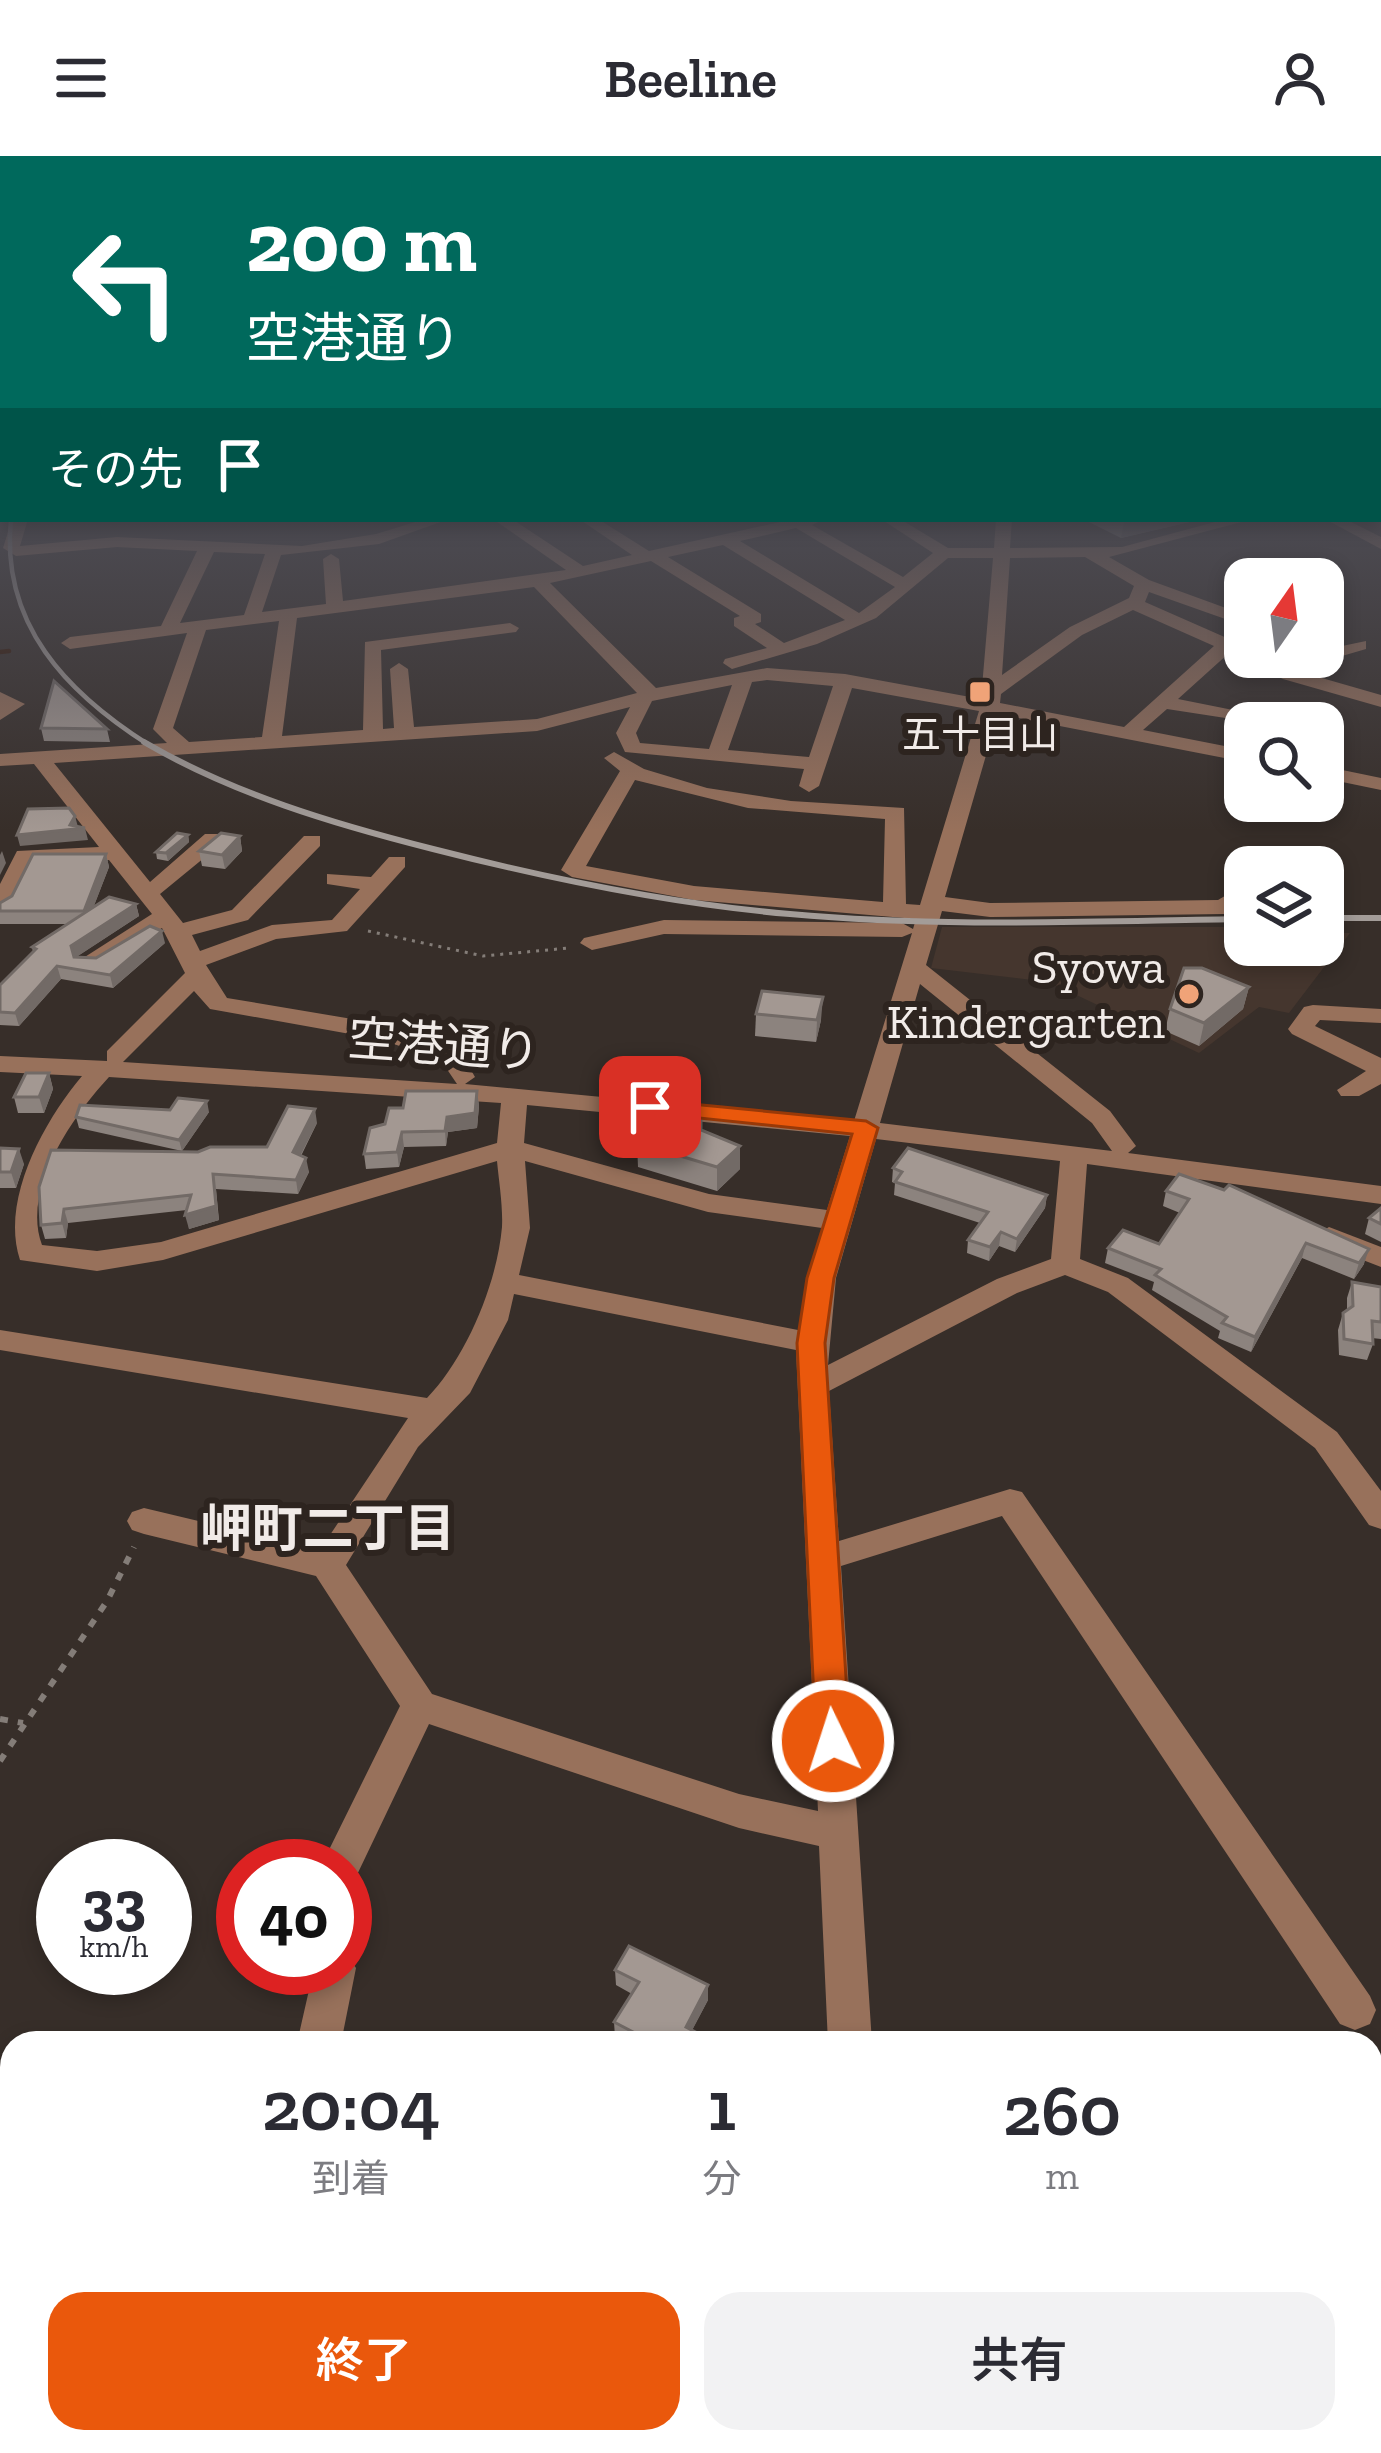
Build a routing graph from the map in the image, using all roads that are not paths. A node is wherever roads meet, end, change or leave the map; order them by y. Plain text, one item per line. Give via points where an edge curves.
1 (173, 617) edge
2 (269, 617) edge
3 (289, 617) edge
4 (476, 617) edge
5 (572, 617) edge
6 (754, 617) edge
7 (853, 617) edge
8 (862, 617) edge
9 (996, 617) edge
10 (1104, 617) edge
11 (1164, 617) edge
12 (251, 620) joint
13 (858, 620) junction
14 (198, 627) junction
15 (510, 628) dead end
16 (166, 631) junction
17 (485, 631) junction
18 (1373, 642) edge
19 (70, 643) dead end
20 (1224, 644) edge
21 (782, 649) junction
22 (1344, 651) edge
23 (1224, 663) edge
24 (399, 669) dead end
25 (745, 675) junction
26 (1293, 678) edge
27 (845, 680) junction
28 (645, 694) junction
29 (0, 698) edge
30 (991, 699) junction
31 (1264, 700) edge
32 (1381, 701) edge
33 (1161, 702) junction
34 (614, 707) junction
35 (0, 714) edge
36 (1130, 732) junction
37 (405, 735) junction
38 (373, 737) junction
39 (271, 745) junction
40 (185, 749) junction
41 (1222, 751) joint
42 (38, 756) junction
43 (716, 756) junction
44 (0, 760) edge
45 (631, 769) junction
46 (1344, 776) edge
47 (1381, 784) edge
48 (213, 839) edge
49 (312, 842) dead end
50 (114, 853) junction
51 (397, 862) dead end
52 (335, 879) dead end
53 (377, 886) junction
54 (145, 892) junction
55 (0, 907) edge
56 (1224, 907) edge
57 (894, 910) junction
58 (930, 918) junction
59 (171, 925) junction
60 (592, 943) road end
61 (89, 962) edge
62 (195, 967) junction
63 (915, 968) junction
64 (1381, 1016) edge
65 (0, 1051) edge
66 (110, 1062) junction
67 (0, 1064) edge
68 (1381, 1070) edge
69 (462, 1077) junction
70 (1350, 1090) dead end
71 (515, 1094) junction
72 (868, 1122) junction
73 (1122, 1146) junction
74 (510, 1148) junction
75 (1074, 1152) junction
76 (1215, 1172) junction
77 (1381, 1182) edge
78 (1381, 1195) edge
79 (838, 1221) junction
80 (5, 1236) edge
81 (1381, 1258) edge
82 (1065, 1264) junction
83 (504, 1282) junction
84 (0, 1340) edge
85 (811, 1343) junction
86 (810, 1388) junction
87 (429, 1410) junction
88 (1381, 1516) edge
89 (144, 1521) road end
90 (822, 1559) junction
91 (328, 1565) junction
92 (419, 1705) junction
93 (838, 1833) junction
94 (354, 1839) edge
95 (329, 1995) edge
96 (1355, 2010) dead end
97 (322, 2031) edge
98 (849, 2031) edge

1 - 16 street
2 - 12 street
3 - 39 street
4 - 17 street
5 - 28 street
6 - 21 street via 740,622
7 - 13 street
8 - 13 street
9 - 30 street
10 - 30 street
11 - 20 street
12 - 14 street
13 - 21 street
14 - 16 street
14 - 40 street via 163,729
15 - 17 street
16 - 19 street
17 - 38 street via 372,646
18 - 22 street
21 - 28 street via 676,674
23 - 33 street
24 - 37 street
25 - 27 street
25 - 28 street
25 - 43 street
26 - 31 street
27 - 30 street
27 - 43 street via 811,775
28 - 34 street
28 - 43 street via 626,734 632,748
29 - 35 street via 15,704
30 - 36 street
30 - 58 street
31 - 32 street
31 - 33 street
31 - 41 street
33 - 36 street
34 - 37 street via 537,725
34 - 45 street via 608,746
36 - 41 street
37 - 38 street
38 - 39 street
39 - 40 street
40 - 42 street
42 - 44 street
42 - 50 street
45 - 57 street via 767,806 896,813
45 - 57 street via 572,870 694,893
46 - 47 street
48 - 54 street
49 - 59 street via 240,915
50 - 54 street
50 - 55 street via 25,856
51 - 53 street
52 - 53 street
53 - 62 street via 339,926 272,932
54 - 59 street
56 - 58 street
57 - 58 street
58 - 60 street via 889,926 664,926
58 - 63 street
59 - 61 street
59 - 62 street
62 - 66 street
62 - 69 street via 219,1004 401,1036 450,1054
63 - 72 street
63 - 73 street via 1101,1118
64 - 68 street via 1312,1012 1301,1029
65 - 66 street, 空港通り
66 - 67 street, 空港通り
66 - 69 street, 空港通り
66 - 71 street, 空港通り
66 - 80 street via 50,1123 10,1204
68 - 70 street
69 - 72 street, 空港通り
71 - 72 street, 空港通り
71 - 74 street
72 - 73 street, 空港通り
72 - 75 street, 空港通り
72 - 79 street
73 - 77 street, 空港通り
74 - 79 street via 708,1203
74 - 80 street via 195,1244 122,1258 64,1261
74 - 83 street via 516,1228
75 - 76 street, 空港通り
75 - 82 street
76 - 78 street, 空港通り
76 - 81 street
79 - 85 street
82 - 86 street
82 - 88 street via 1118,1285 1326,1440
83 - 85 street
83 - 87 street via 473,1363
84 - 87 street
85 - 86 street
86 - 90 street
87 - 91 street
89 - 91 street
90 - 93 street
90 - 96 street via 1010,1501
91 - 92 street
92 - 93 street via 739,1811
92 - 94 street
93 - 98 street
95 - 97 street

